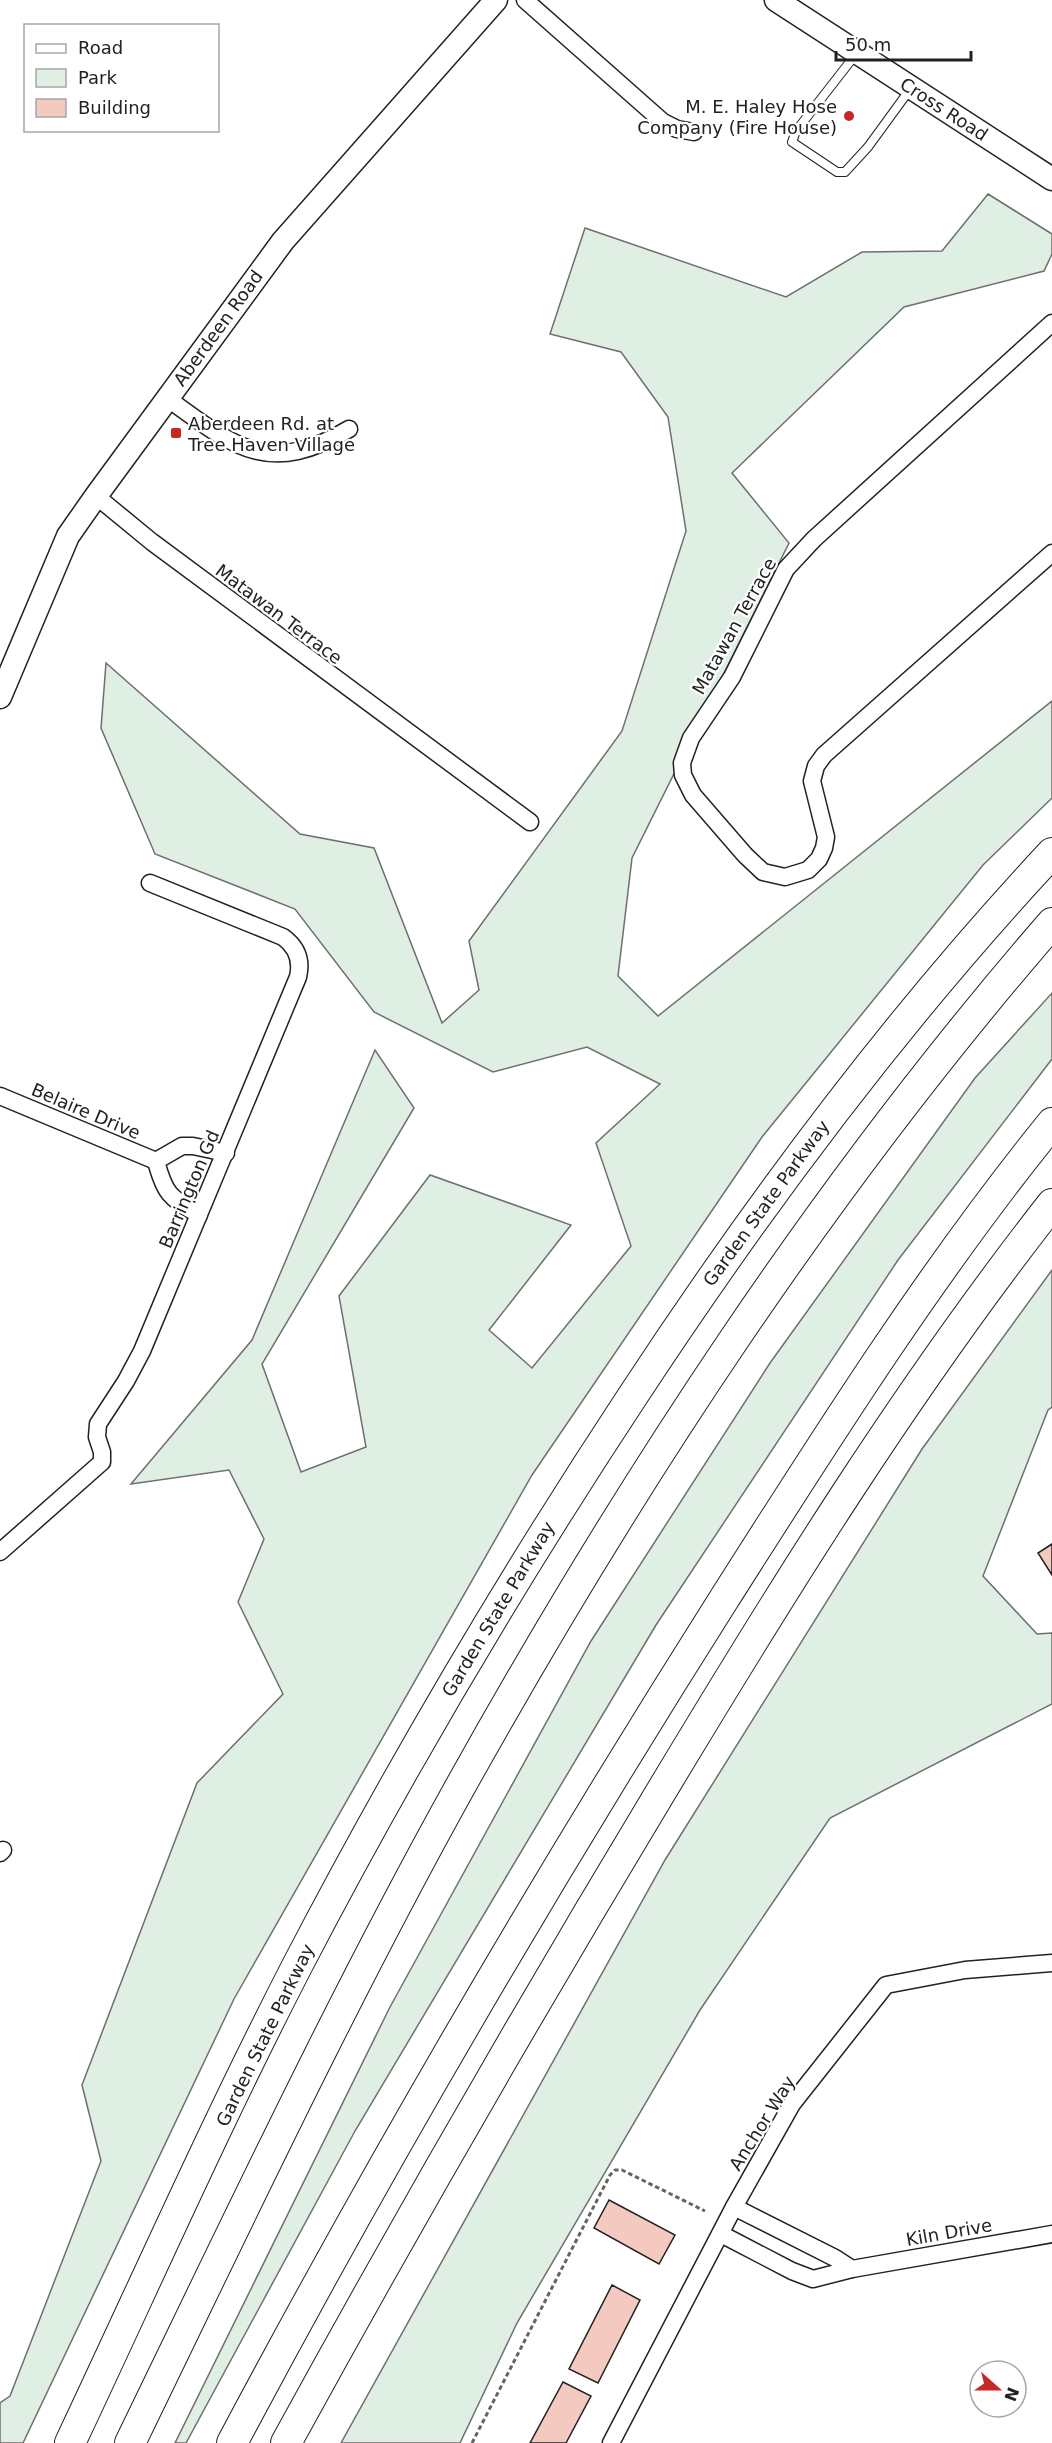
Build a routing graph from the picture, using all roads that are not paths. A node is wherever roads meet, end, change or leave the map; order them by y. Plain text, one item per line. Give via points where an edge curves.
1 (496, 0) edge
2 (525, 0) edge
3 (776, 0) edge
4 (858, 53) junction
5 (912, 88) junction
6 (694, 132) dead end
7 (1052, 179) edge
8 (1052, 323) edge
9 (167, 398) junction
10 (349, 429) dead end
11 (96, 496) junction
12 (1052, 553) edge
13 (0, 697) edge
14 (530, 822) dead end
15 (1052, 853) edge
16 (150, 883) dead end
17 (1052, 923) edge
18 (0, 1096) edge
19 (1052, 1123) edge
20 (226, 1152) junction
21 (156, 1161) junction
22 (1052, 1204) edge
23 (199, 1215) junction
24 (0, 1552) edge
25 (1052, 1963) edge
26 (734, 2206) junction
27 (721, 2234) junction
28 (1052, 2234) edge
29 (852, 2269) junction
30 (70, 2443) edge
31 (129, 2443) edge
32 (232, 2443) edge
33 (286, 2443) edge
34 (611, 2443) edge

1 - 9 street, Aberdeen Road via 283,241
2 - 6 street via 663,122
3 - 4 street, Cross Road
4 - 5 street, Cross Road
4 - 5 lane via 796,131 792,142 828,166 845,172
5 - 7 street, Cross Road
8 - 12 street, Matawan Terrace via 814,539 786,569 732,677 686,748 683,775 693,795 763,872 785,877 808,870 819,860 826,837 812,781 824,755
9 - 10 street via 219,436 258,453 301,452
9 - 11 street, Aberdeen Road
11 - 13 street, Aberdeen Road via 69,536
11 - 14 street, Matawan Terrace via 207,584
15 - 30 highway, Garden State Parkway via 948,968 790,1168 668,1343 496,1610 389,1794 295,1970
16 - 20 street, Barrington Gd via 283,937 299,960 298,977
17 - 31 highway via 930,1069 818,1220 693,1403 558,1618 392,1914
18 - 21 street, Belaire Drive
19 - 32 highway via 897,1335 641,1730 485,1991
20 - 21 street via 182,1146
20 - 23 street, Barrington Gd
21 - 23 street via 167,1193
22 - 33 highway via 901,1409 728,1681 488,2082
23 - 24 street, Barrington Gd via 142,1351 98,1424 96,1437 102,1462
25 - 26 street, Anchor Way via 965,1970 885,1985 792,2104
26 - 27 street, Anchor Way
26 - 29 street
27 - 29 street, Kiln Drive via 813,2279
27 - 34 street, Anchor Way
28 - 29 street, Kiln Drive

